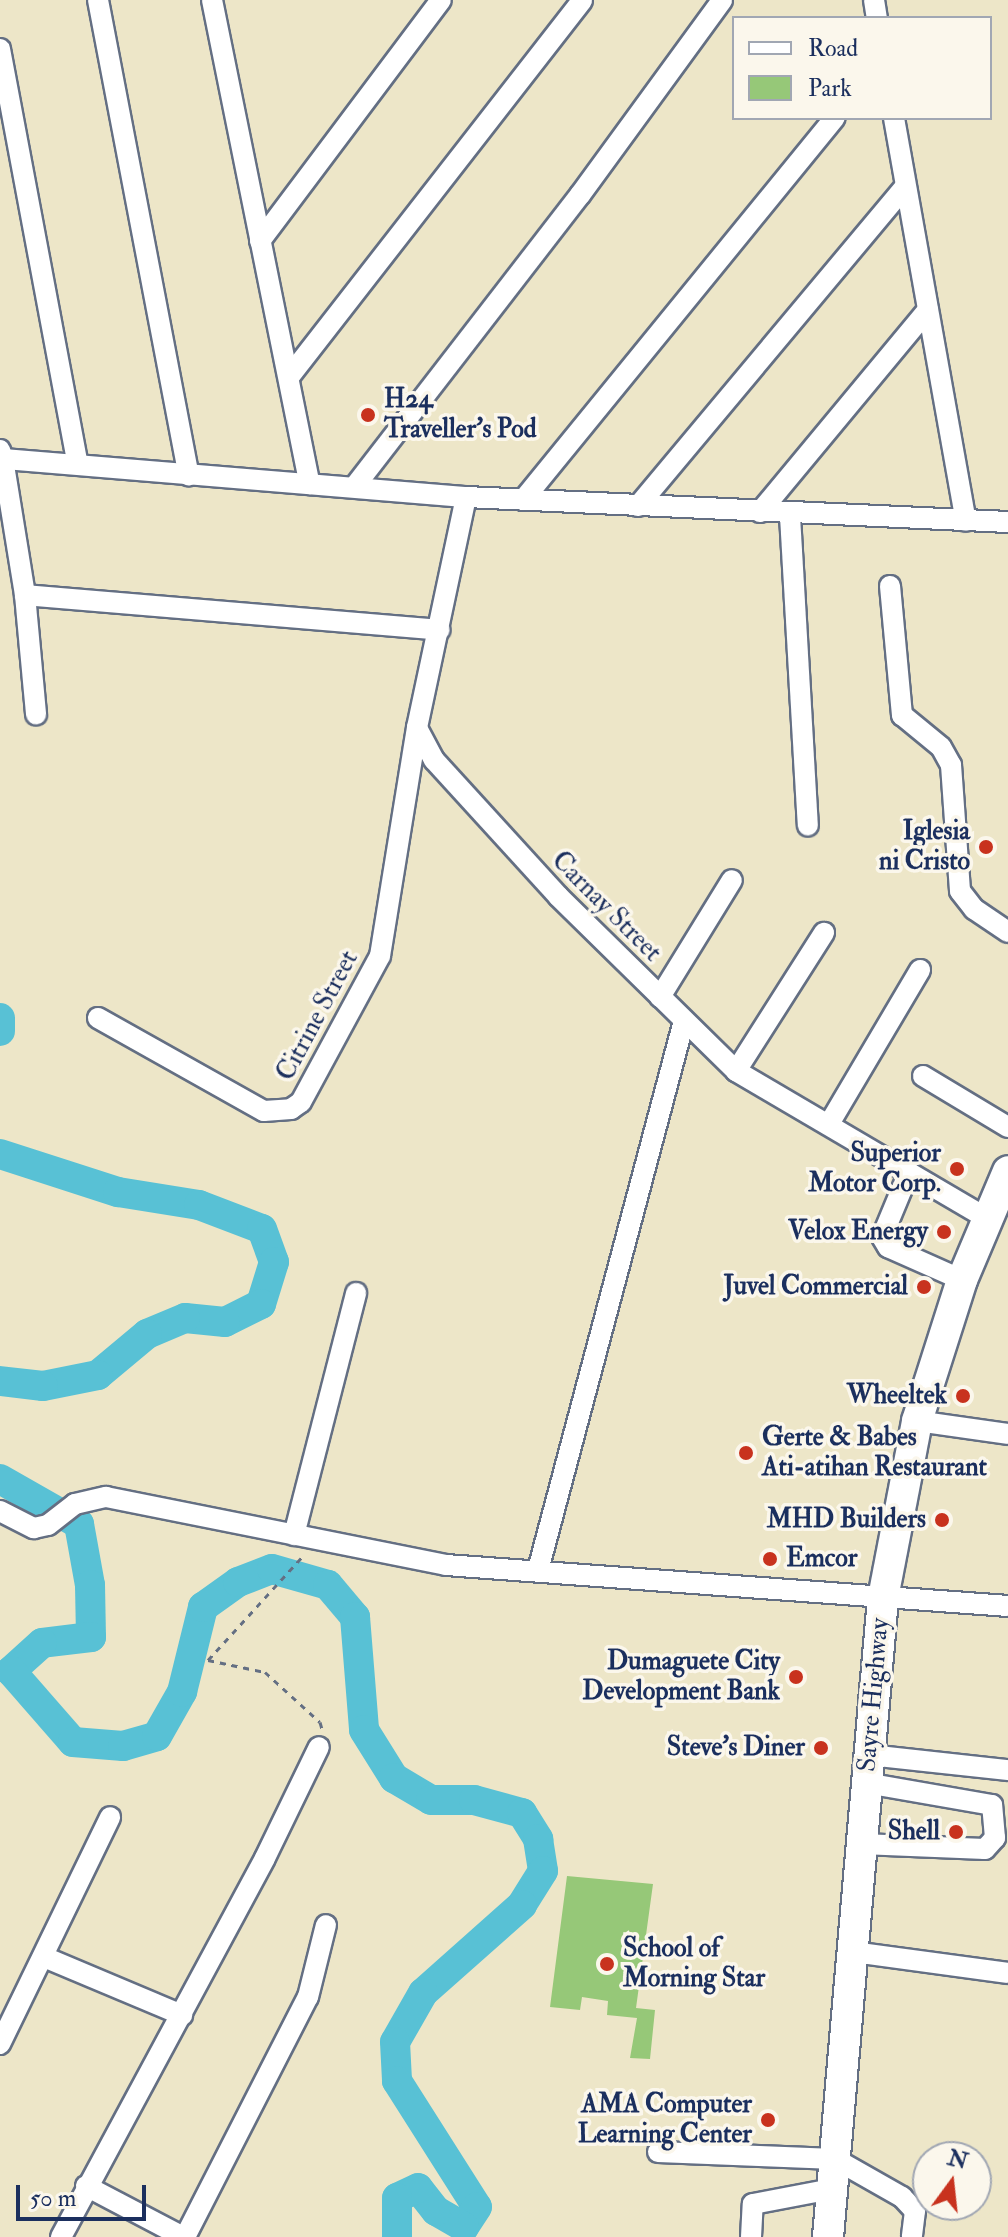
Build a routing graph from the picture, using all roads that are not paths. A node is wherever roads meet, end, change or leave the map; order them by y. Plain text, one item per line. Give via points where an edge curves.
1 (98, 0) edge
2 (212, 0) edge
3 (441, 0) edge
4 (582, 0) edge
5 (722, 0) edge
6 (0, 49) edge
7 (832, 120) edge
8 (894, 120) edge
9 (906, 186) junction
10 (260, 241) junction
11 (928, 310) junction
12 (289, 377) junction
13 (2, 455) edge
14 (78, 464) junction
15 (189, 475) junction
16 (310, 484) junction
17 (355, 486) junction
18 (466, 497) junction
19 (523, 500) junction
20 (638, 506) junction
21 (760, 512) junction
22 (790, 516) junction
23 (966, 521) junction
24 (1008, 522) edge
25 (890, 586) dead end
26 (25, 595) junction
27 (440, 630) junction
28 (36, 714) dead end
29 (417, 728) junction
30 (808, 825) dead end
31 (732, 880) dead end
32 (1008, 932) edge
33 (824, 933) dead end
34 (920, 970) dead end
35 (660, 997) junction
36 (98, 1018) dead end
37 (684, 1021) junction
38 (736, 1071) junction
39 (923, 1076) dead end
40 (829, 1124) junction
41 (1008, 1127) edge
42 (1008, 1171) edge
43 (909, 1172) junction
44 (987, 1218) junction
45 (962, 1280) junction
46 (356, 1293) dead end
47 (917, 1421) junction
48 (1008, 1434) edge
49 (0, 1511) edge
50 (294, 1535) junction
51 (538, 1570) junction
52 (883, 1598) junction
53 (1008, 1606) edge
54 (319, 1747) road end
55 (868, 1769) junction
56 (1008, 1770) edge
57 (110, 1817) dead end
58 (861, 1844) junction
59 (326, 1925) dead end
60 (853, 1952) junction
61 (44, 1957) junction
62 (1008, 1973) edge
63 (182, 2015) junction
64 (0, 2044) edge
65 (658, 2152) dead end
66 (835, 2159) junction
67 (86, 2186) junction
68 (832, 2189) junction
69 (61, 2237) edge
70 (184, 2237) edge
71 (751, 2237) edge
72 (828, 2237) edge
73 (912, 2237) edge

1 - 15 street
2 - 10 street
3 - 10 street
4 - 12 street
5 - 17 street via 580,195
6 - 14 street
7 - 19 street
8 - 9 street
9 - 11 street
9 - 20 street
10 - 12 street
11 - 21 street
11 - 23 street
12 - 16 street
13 - 14 street
13 - 26 street
14 - 15 street
15 - 16 street
16 - 17 street
17 - 18 street
18 - 19 street
18 - 27 street
19 - 20 street
20 - 21 street
21 - 22 street
22 - 23 street
22 - 30 street
23 - 24 street
25 - 32 street via 902,715 941,747 951,765 960,891 974,909
26 - 27 street
26 - 28 street
27 - 29 street
29 - 35 street, Carnay Street via 458,792
29 - 36 street, Citrine Street via 380,956 301,1102 291,1109 264,1111
31 - 35 street
33 - 38 street
34 - 40 street
35 - 37 street, Carnay Street
37 - 38 street, Carnay Street
37 - 51 street
38 - 40 street, Carnay Street
39 - 41 street
40 - 43 street, Carnay Street
42 - 44 highway, Sayre Highway
43 - 44 street, Carnay Street
43 - 45 street via 882,1237 888,1247
44 - 45 highway, Sayre Highway
45 - 47 highway, Sayre Highway
46 - 50 street
47 - 48 street
47 - 52 highway, Sayre Highway
49 - 50 street via 34,1528 48,1525 75,1504 106,1497
50 - 51 street via 446,1565
51 - 52 street
52 - 53 street
52 - 55 highway, Sayre Highway
54 - 63 street
55 - 56 street
55 - 58 highway, Sayre Highway
55 - 58 street via 992,1805 995,1838 985,1849
57 - 61 street
58 - 60 highway, Sayre Highway
59 - 70 street via 308,1997
60 - 62 street
60 - 66 highway, Sayre Highway
61 - 63 street
61 - 64 street
63 - 67 street
65 - 66 street
66 - 68 highway, Sayre Highway
66 - 73 street via 902,2197 915,2211
67 - 69 street
67 - 70 street
68 - 71 street via 753,2204
68 - 72 highway, Sayre Highway

